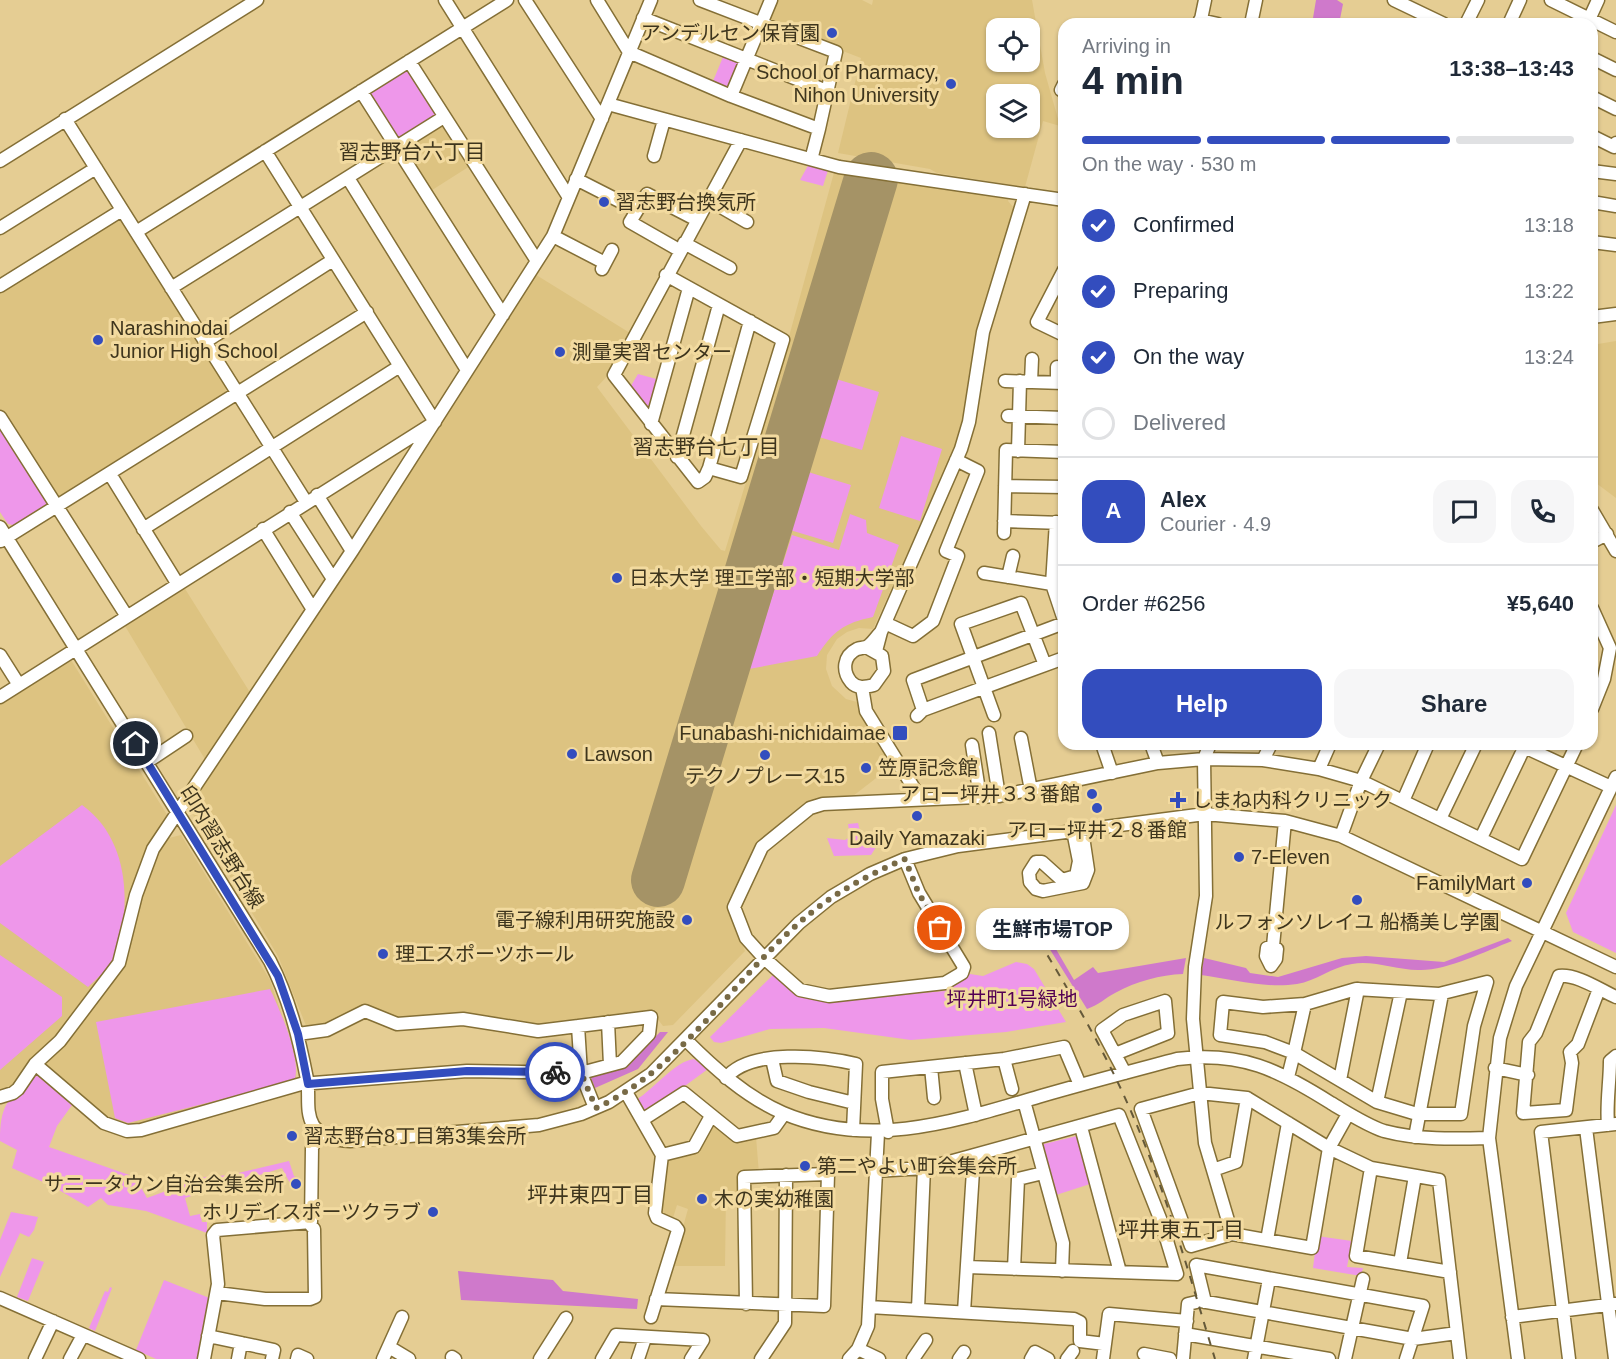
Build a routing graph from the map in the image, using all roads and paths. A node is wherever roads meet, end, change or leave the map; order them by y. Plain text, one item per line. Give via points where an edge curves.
1 (257, 0) edge
2 (445, 0) edge
3 (507, 0) edge
4 (525, 0) edge
5 (597, 0) edge
6 (651, 0) edge
7 (700, 0) edge
8 (771, 0) edge
9 (1205, 0) edge
10 (1256, 0) edge
11 (1394, 0) edge
12 (1478, 0) edge
13 (1520, 0) edge
14 (1551, 0) edge
15 (1598, 0) edge
16 (643, 18) junction
17 (1201, 18) edge
18 (1252, 18) edge
19 (1432, 18) edge
20 (1469, 18) edge
21 (1515, 18) edge
22 (1583, 18) edge
23 (1589, 18) edge
24 (761, 22) junction
25 (1598, 25) edge
26 (462, 28) junction
27 (1616, 32) edge
28 (629, 52) junction
29 (746, 60) junction
30 (409, 61) junction
31 (1598, 61) edge
32 (1616, 70) edge
33 (361, 91) junction
34 (827, 91) junction
35 (731, 96) junction
36 (1598, 100) edge
37 (608, 104) junction
38 (1616, 109) edge
39 (444, 117) junction
40 (65, 119) junction
41 (602, 119) junction
42 (664, 120) junction
43 (819, 129) junction
44 (1598, 139) edge
45 (741, 140) junction
46 (1616, 143) edge
47 (396, 148) junction
48 (265, 152) junction
49 (654, 156) dead end
50 (812, 156) dead end
51 (0, 161) edge
52 (96, 168) junction
53 (1598, 172) edge
54 (1616, 174) edge
55 (348, 178) junction
56 (576, 178) junction
57 (1025, 194) junction
58 (568, 195) junction
59 (1058, 199) edge
60 (709, 200) junction
61 (1598, 203) edge
62 (1616, 206) edge
63 (300, 207) junction
64 (122, 210) junction
65 (637, 210) junction
66 (697, 220) junction
67 (747, 222) dead end
68 (0, 228) edge
69 (136, 232) junction
70 (553, 236) junction
71 (1598, 243) edge
72 (1616, 245) edge
73 (682, 246) junction
74 (612, 250) dead end
75 (333, 260) junction
76 (537, 261) junction
77 (730, 268) dead end
78 (666, 275) junction
79 (0, 286) edge
80 (171, 288) junction
81 (689, 288) junction
82 (1058, 293) edge
83 (719, 305) junction
84 (367, 312) junction
85 (1616, 314) edge
86 (503, 315) junction
87 (1598, 316) edge
88 (750, 321) junction
89 (1058, 332) edge
90 (205, 342) junction
91 (1032, 359) dead end
92 (400, 366) junction
93 (1057, 367) dead end
94 (467, 370) junction
95 (1058, 372) edge
96 (1005, 381) dead end
97 (1025, 382) junction
98 (1058, 383) edge
99 (238, 393) junction
100 (1013, 416) junction
101 (0, 417) edge
102 (1058, 418) edge
103 (435, 422) junction
104 (651, 424) junction
105 (270, 447) junction
106 (1018, 451) junction
107 (1058, 452) edge
108 (677, 457) junction
109 (956, 460) junction
110 (710, 468) junction
111 (110, 474) junction
112 (1005, 486) junction
113 (1058, 487) edge
114 (312, 498) junction
115 (57, 507) junction
116 (290, 512) junction
117 (1598, 520) edge
118 (1058, 522) edge
119 (143, 529) junction
120 (263, 529) junction
121 (1607, 534) junction
122 (2, 536) edge
123 (1058, 538) edge
124 (1598, 539) edge
125 (352, 551) junction
126 (1616, 551) edge
127 (1013, 556) dead end
128 (984, 573) dead end
129 (1008, 577) junction
130 (333, 579) junction
131 (177, 583) junction
132 (1052, 584) junction
133 (996, 597) dead end
134 (1058, 602) edge
135 (312, 608) junction
136 (1000, 610) junction
137 (126, 615) junction
138 (1598, 621) edge
139 (1058, 624) edge
140 (883, 628) junction
141 (1033, 634) junction
142 (75, 648) junction
143 (871, 649) junction
144 (0, 655) edge
145 (972, 658) junction
146 (1058, 660) edge
147 (1045, 665) junction
148 (1598, 676) edge
149 (1604, 679) junction
150 (19, 685) junction
151 (862, 687) junction
152 (983, 687) junction
153 (1598, 694) edge
154 (0, 697) edge
155 (994, 715) dead end
156 (989, 733) dead end
157 (186, 736) dead end
158 (1021, 738) dead end
159 (972, 746) dead end
160 (1104, 750) edge
161 (1152, 750) edge
162 (1208, 750) edge
163 (1268, 750) edge
164 (1327, 750) edge
165 (1376, 750) edge
166 (1425, 750) edge
167 (1473, 750) edge
168 (1521, 750) edge
169 (1533, 750) edge
170 (1574, 750) edge
171 (1204, 759) junction
172 (1263, 760) junction
173 (147, 762) junction
174 (1158, 764) junction
175 (1567, 766) junction
176 (1319, 770) junction
177 (1112, 773) junction
178 (1361, 781) junction
179 (1614, 782) edge
180 (1031, 790) junction
181 (999, 796) junction
182 (980, 797) junction
183 (920, 798) junction
184 (1403, 801) junction
185 (177, 811) junction
186 (1205, 814) junction
187 (1440, 819) junction
188 (1285, 822) junction
189 (1078, 830) junction
190 (1341, 837) junction
191 (1481, 838) junction
192 (905, 859) junction
193 (1544, 931) junction
194 (1273, 946) dead end
195 (764, 958) junction
196 (1616, 967) edge
197 (1358, 989) junction
198 (1599, 989) junction
199 (1401, 992) junction
200 (1442, 993) junction
201 (1616, 997) edge
202 (1305, 1005) junction
203 (608, 1022) junction
204 (579, 1026) junction
205 (298, 1034) junction
206 (686, 1040) junction
207 (1294, 1053) junction
208 (1115, 1054) junction
209 (1616, 1056) edge
210 (1196, 1057) junction
211 (772, 1059) junction
212 (1004, 1059) junction
213 (965, 1063) junction
214 (34, 1064) junction
215 (610, 1065) junction
216 (932, 1067) junction
217 (1495, 1068) junction
218 (1614, 1070) edge
219 (581, 1073) junction
220 (1125, 1073) junction
221 (1528, 1075) junction
222 (1288, 1077) junction
223 (726, 1078) junction
224 (1340, 1080) junction
225 (308, 1084) junction
226 (1080, 1085) junction
227 (1012, 1089) dead end
228 (626, 1092) junction
229 (1200, 1093) junction
230 (0, 1097) edge
231 (934, 1098) dead end
232 (1247, 1098) junction
233 (1024, 1101) junction
234 (1377, 1102) junction
235 (854, 1103) junction
236 (596, 1108) junction
237 (784, 1114) junction
238 (1348, 1114) junction
239 (1417, 1114) junction
240 (976, 1115) junction
241 (711, 1116) junction
242 (642, 1120) junction
243 (1288, 1122) junction
244 (1612, 1124) edge
245 (1081, 1127) junction
246 (1586, 1128) junction
247 (853, 1130) junction
248 (319, 1132) junction
249 (883, 1132) junction
250 (1415, 1137) junction
251 (1034, 1138) junction
252 (1489, 1138) junction
253 (1329, 1148) junction
254 (662, 1155) junction
255 (974, 1155) junction
256 (924, 1168) junction
257 (1371, 1168) junction
258 (1213, 1170) junction
259 (876, 1171) junction
260 (1043, 1173) junction
261 (786, 1175) junction
262 (1415, 1176) junction
263 (306, 1222) junction
264 (1232, 1234) junction
265 (1267, 1240) junction
266 (1400, 1263) junction
267 (967, 1267) junction
268 (1014, 1269) junction
269 (1062, 1270) junction
270 (1120, 1272) junction
271 (1450, 1272) junction
272 (1269, 1279) junction
273 (1363, 1279) dead end
274 (217, 1293) junction
275 (1358, 1294) junction
276 (0, 1298) edge
277 (656, 1299) junction
278 (1205, 1302) junction
279 (746, 1304) junction
280 (786, 1305) junction
281 (1612, 1305) edge
282 (869, 1307) junction
283 (918, 1309) junction
284 (1562, 1311) junction
285 (964, 1312) junction
286 (1263, 1312) junction
287 (402, 1317) dead end
288 (651, 1317) dead end
289 (1512, 1317) junction
290 (566, 1318) dead end
291 (53, 1321) junction
292 (1186, 1327) junction
293 (1352, 1328) junction
294 (1457, 1333) junction
295 (83, 1335) junction
296 (208, 1336) junction
297 (645, 1338) junction
298 (1413, 1339) junction
299 (926, 1340) dead end
300 (242, 1344) junction
301 (1105, 1344) junction
302 (1256, 1346) junction
303 (389, 1347) junction
304 (853, 1354) edge
305 (1144, 1354) dead end
306 (35, 1359) edge
307 (70, 1359) edge
308 (138, 1359) edge
309 (204, 1359) edge
310 (238, 1359) edge
311 (272, 1359) edge
312 (297, 1359) edge
313 (307, 1359) edge
314 (384, 1359) edge
315 (408, 1359) edge
316 (540, 1359) edge
317 (602, 1359) edge
318 (638, 1359) edge
319 (691, 1359) edge
320 (761, 1359) edge
321 (879, 1359) edge
322 (913, 1359) edge
323 (1031, 1359) edge
324 (1048, 1359) edge
325 (1103, 1359) edge
326 (1170, 1359) edge
327 (1183, 1359) edge
328 (1254, 1359) edge
329 (1329, 1359) edge
330 (1345, 1359) edge
331 (1406, 1359) edge
332 (1461, 1359) edge
333 (1518, 1359) edge
334 (1569, 1359) edge
335 (1615, 1359) edge

1 - 40 street
2 - 26 street
3 - 26 street
4 - 41 street
5 - 28 street
6 - 16 street
7 - 24 street
8 - 24 street
9 - 17 street
10 - 18 street
11 - 19 street
12 - 20 street
13 - 21 street
14 - 22 street
15 - 23 street
16 - 28 street
16 - 29 street
24 - 29 street
24 - 34 street via 836,52
25 - 27 street
26 - 30 street
26 - 58 street
28 - 35 street
28 - 37 street
29 - 34 street
29 - 35 street
30 - 33 street
30 - 39 street
31 - 32 street
33 - 47 street
33 - 48 street
34 - 43 street
35 - 43 street
36 - 38 street
37 - 41 street
37 - 42 street
39 - 47 street
39 - 76 street
40 - 51 street
40 - 52 street
41 - 56 street
42 - 45 street
42 - 49 street
43 - 50 street
44 - 46 street via 1614,147
45 - 57 street via 839,167
45 - 60 street
47 - 55 street
47 - 86 street
48 - 63 street
48 - 69 street
52 - 64 street
52 - 68 street
53 - 54 street
55 - 63 street
55 - 94 street
56 - 58 street
56 - 65 street
57 - 59 street
57 - 109 street via 982,332 969,422
58 - 70 street
60 - 66 street
60 - 67 street
61 - 62 street
63 - 75 street
63 - 80 street
64 - 69 street
64 - 79 street
65 - 66 street via 647,194
65 - 73 street via 630,222
66 - 73 street
69 - 80 street
70 - 74 street via 604,266
70 - 76 street
71 - 72 street
73 - 77 street
73 - 78 street
75 - 84 street
75 - 90 street
76 - 86 street
78 - 81 street
78 - 104 street via 614,375
80 - 90 street
81 - 83 street
81 - 104 street
82 - 89 street via 1037,322
83 - 88 street
83 - 108 street
84 - 92 street
84 - 99 street
85 - 87 street
86 - 94 street
88 - 110 street
88 - 110 street via 783,340 741,477
90 - 99 street
91 - 97 street
92 - 103 street
92 - 105 street
93 - 95 street
94 - 103 street
96 - 97 street
97 - 98 street
97 - 100 street
99 - 105 street
99 - 111 street
100 - 102 street
100 - 106 street
101 - 115 street
103 - 114 street
103 - 125 street
104 - 108 street
105 - 114 street
105 - 119 street
106 - 107 street
106 - 112 street via 1006,450
108 - 110 street via 698,482
109 - 140 street
109 - 140 street via 978,471 946,551 958,556 933,621 913,636
111 - 115 street
111 - 119 street
112 - 113 street
112 - 118 street via 1004,527
114 - 116 street
114 - 125 street
115 - 122 street
115 - 137 street
116 - 120 street
116 - 130 street
117 - 121 street
119 - 131 street
120 - 131 street
120 - 135 street
121 - 124 street
121 - 126 street
122 - 142 street, 印内習志野台線
123 - 132 street
125 - 130 street
127 - 129 street
128 - 129 street
129 - 132 street
130 - 135 street
131 - 137 street
132 - 134 street
133 - 136 street
135 - 185 street
136 - 141 street via 1021,603
136 - 145 street via 961,624
137 - 142 street
138 - 149 street via 1610,648
139 - 141 street
140 - 143 street
141 - 145 street
141 - 147 street
142 - 150 street
142 - 173 street, 印内習志野台線
143 - 151 street via 884,663 882,677 874,685
143 - 151 street via 855,650 845,662 850,680
144 - 150 street
145 - 152 street
145 - 152 street via 913,680 920,713
146 - 147 street
147 - 152 street
148 - 149 street
149 - 153 street
150 - 154 street
151 - 183 street via 866,711
152 - 155 street
156 - 181 street
157 - 173 street
158 - 180 street
159 - 182 street
160 - 177 street
161 - 174 street
162 - 171 street
163 - 172 street
164 - 176 street
165 - 178 street
166 - 184 street
167 - 187 street
168 - 191 street
169 - 175 street
170 - 175 street
171 - 172 street
171 - 174 street
171 - 186 street
172 - 176 street
173 - 185 street, 印内習志野台線
174 - 177 street
175 - 179 street
175 - 191 street via 1522,859
176 - 178 street
177 - 180 street
178 - 184 street
178 - 190 street
179 - 193 street
180 - 181 street
181 - 182 street
182 - 183 street
183 - 195 street via 810,808 762,847 734,907 746,938
184 - 187 street
185 - 205 street, 印内習志野台線 via 270,961
185 - 214 street via 153,849 136,895 119,963 60,1041
186 - 188 street
186 - 189 street
186 - 210 street via 1206,896 1193,988
187 - 191 street
188 - 190 street
188 - 194 street
189 - 189 street via 1088,870 1083,883 1036,889 1029,873 1035,862 1042,862 1062,880 1076,876
189 - 192 street via 958,846
190 - 193 street
192 - 195 street via 831,897
192 - 195 street via 919,894 964,967 962,973 945,983 829,996 800,990
193 - 196 street
193 - 217 street via 1516,987
195 - 206 street
197 - 199 street
197 - 202 street
197 - 224 street
198 - 201 street
198 - 221 street via 1567,975 1559,976 1536,1033 1538,1044 1530,1054
198 - 221 street via 1578,1044 1579,1054 1572,1062 1566,1110 1523,1113
199 - 200 street
199 - 234 street
200 - 239 street
200 - 239 street via 1487,982 1474,1026 1461,1114
202 - 207 street
202 - 207 street via 1263,1007 1222,1002 1220,1035 1265,1042
203 - 204 street
203 - 215 street
203 - 215 street via 651,1017 652,1022 649,1034 622,1062
204 - 205 street via 538,1031 463,1019 397,1024 365,1011 327,1030
204 - 219 street
205 - 225 street, 印内習志野台線
206 - 223 street
206 - 228 street
207 - 222 street
207 - 224 street
208 - 208 street via 1101,1030 1123,1015 1165,1001 1167,1033
208 - 220 street
209 - 218 street via 1610,1061
210 - 220 street
210 - 222 street via 1250,1062
210 - 229 street
211 - 223 street via 733,1069
211 - 235 street via 777,1081
211 - 235 street via 826,1057 856,1064
212 - 213 street
212 - 226 street via 1064,1047
212 - 227 street
213 - 216 street
213 - 240 street
214 - 225 street via 104,1123 127,1131 161,1126
214 - 230 street via 13,1093
215 - 219 street
216 - 231 street
216 - 249 street via 882,1072
217 - 221 street
217 - 252 street
218 - 244 street via 1606,1106
219 - 225 street via 467,1071
219 - 236 street
220 - 226 street
222 - 238 street
223 - 237 street
224 - 234 street
225 - 248 street, 印内習志野台線 via 310,1118
226 - 233 street
228 - 236 street
228 - 242 street
229 - 232 street
229 - 258 street via 1205,1143
229 - 264 street via 1141,1109 1191,1246
232 - 243 street
232 - 258 street via 1236,1162
233 - 240 street
233 - 251 street
234 - 239 street
235 - 247 street
236 - 248 street via 520,1128 350,1141
237 - 241 street via 774,1128 737,1136
237 - 247 street
238 - 250 street via 1383,1130
238 - 253 street
239 - 250 street
240 - 249 street via 917,1129
241 - 242 street via 684,1093
241 - 254 street via 694,1148
242 - 254 street
243 - 253 street
243 - 265 street
244 - 246 street
245 - 251 street
245 - 270 street
245 - 270 street via 1119,1114 1161,1221 1177,1274
246 - 281 street
246 - 284 street via 1541,1132
247 - 249 street
248 - 263 street via 312,1148
249 - 259 street
250 - 252 street
251 - 255 street
251 - 260 street
252 - 289 street
253 - 257 street
253 - 265 street via 1312,1248
254 - 277 street via 655,1213 678,1230
255 - 256 street
255 - 267 street
256 - 259 street
256 - 283 street
257 - 262 street
257 - 266 street via 1356,1256
258 - 264 street
259 - 282 street
260 - 268 street via 1018,1179
260 - 269 street via 1063,1243
261 - 279 street via 744,1177
261 - 280 street
261 - 280 street via 828,1174 824,1306
262 - 266 street
262 - 271 street via 1439,1180
263 - 274 street via 217,1230 213,1235
263 - 274 street via 314,1229 315,1297 265,1299
264 - 265 street
266 - 271 street
267 - 268 street
267 - 285 street
268 - 269 street
269 - 270 street
271 - 294 street
272 - 275 street
272 - 278 street via 1196,1265
272 - 286 street
273 - 275 street
274 - 296 street
275 - 293 street
275 - 298 street via 1423,1306
276 - 291 street
277 - 279 street
277 - 288 street
278 - 286 street
278 - 292 street via 1188,1304
279 - 280 street
280 - 320 street via 785,1323
281 - 284 street
281 - 335 street
282 - 283 street
282 - 304 street via 868,1326
283 - 285 street
284 - 289 street
284 - 334 street
285 - 301 street via 1074,1319 1080,1322 1080,1341
286 - 293 street
286 - 302 street
287 - 303 street
289 - 333 street
290 - 316 street
291 - 295 street
291 - 306 street
292 - 301 street via 1109,1314
292 - 302 street
292 - 327 street
293 - 298 street
293 - 330 street
294 - 298 street
294 - 332 street
295 - 307 street
295 - 308 street
296 - 300 street
296 - 309 street
297 - 317 street via 616,1335
297 - 318 street
297 - 319 street via 703,1340
298 - 331 street
299 - 322 street
300 - 310 street
300 - 311 street via 274,1350
301 - 325 street
302 - 328 street
302 - 329 street
303 - 314 street
303 - 315 street
304 - 321 street
305 - 326 street
312 - 313 street via 298,1355
323 - 324 street via 1035,1352

